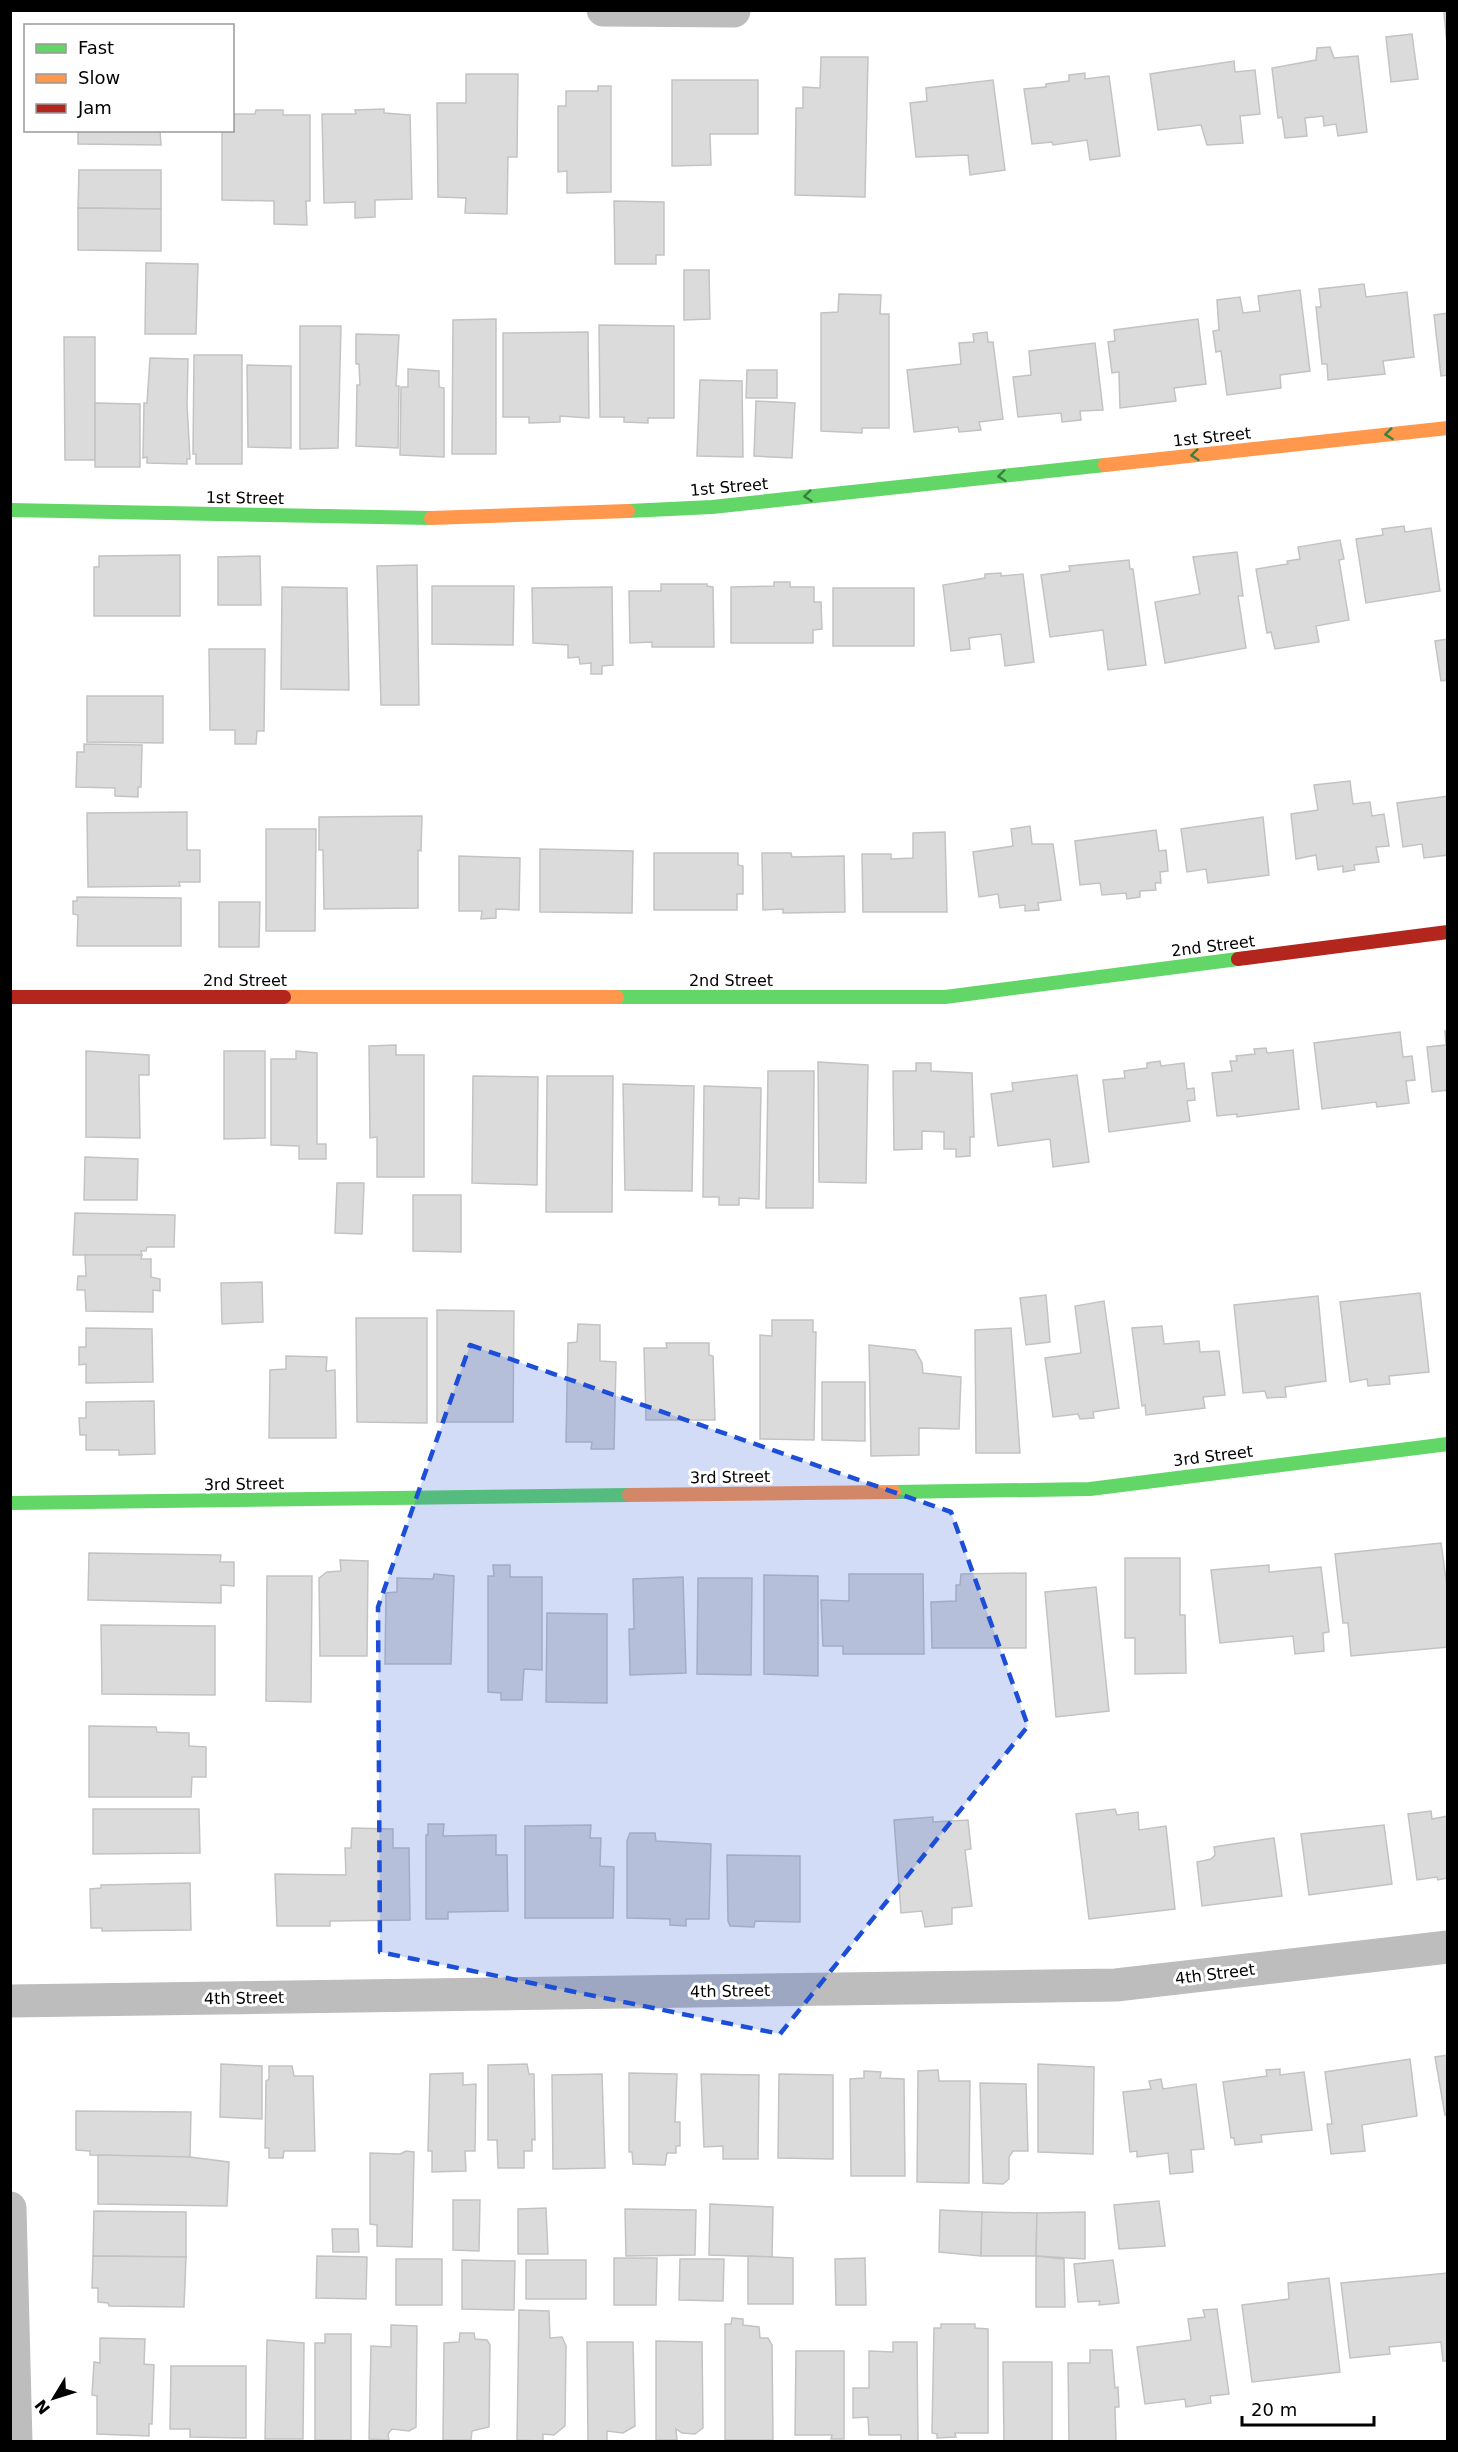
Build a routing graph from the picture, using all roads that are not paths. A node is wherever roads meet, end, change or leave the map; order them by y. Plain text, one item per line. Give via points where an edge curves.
1 (603, 10) edge
2 (734, 10) edge
3 (1448, 428) edge
4 (10, 510) edge
5 (1448, 932) edge
6 (10, 997) edge
7 (1448, 1444) edge
8 (10, 1503) edge
9 (1448, 1947) edge
10 (10, 2001) edge
11 (10, 2208) edge
12 (16, 2442) edge

1 - 2 street
3 -> 4 street, 1st Street via 712,507 453,518
5 - 6 street, 2nd Street via 945,997
7 - 8 street, 3rd Street via 1090,1488
9 - 10 street, 4th Street via 1116,1985
11 - 12 street

